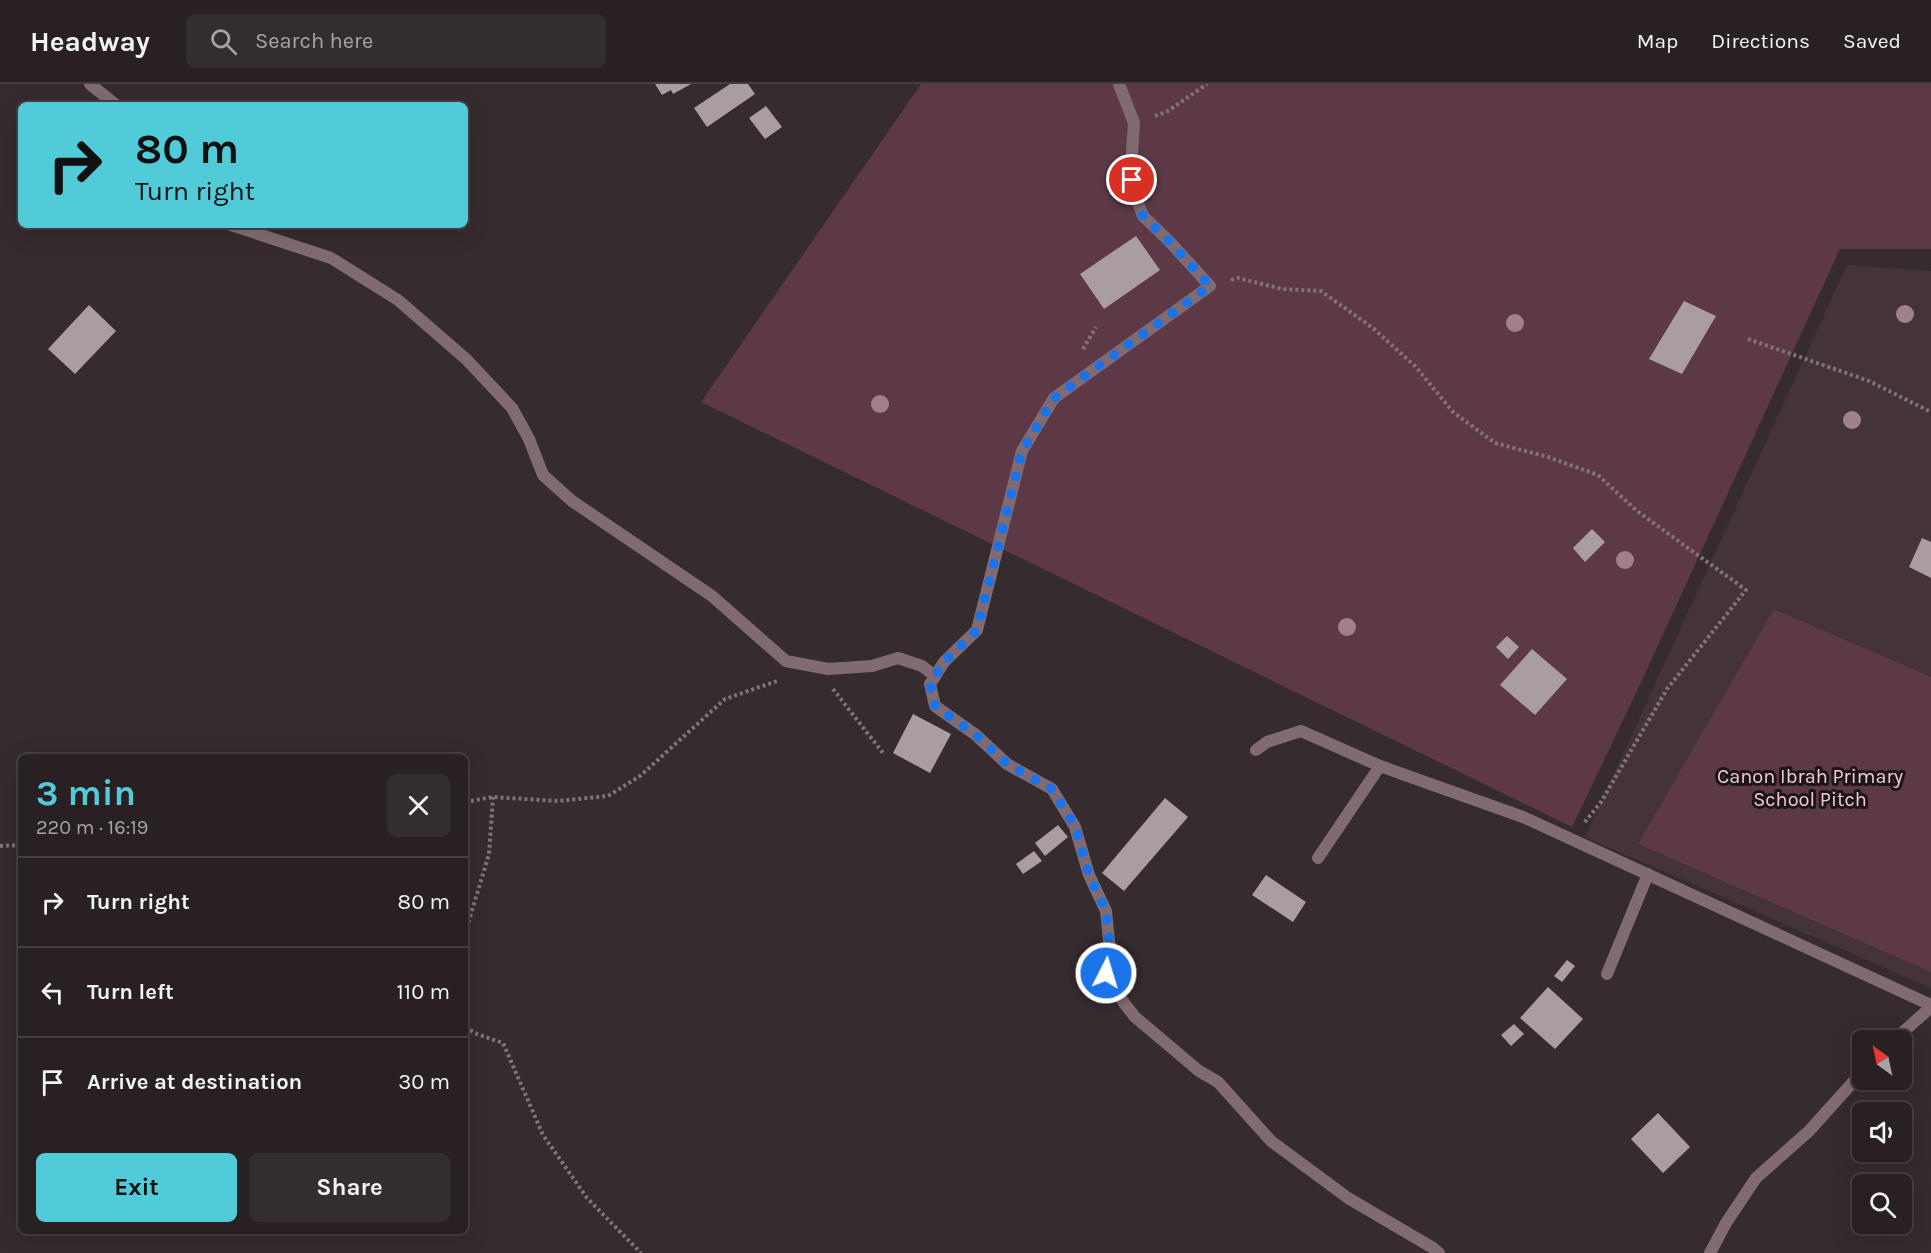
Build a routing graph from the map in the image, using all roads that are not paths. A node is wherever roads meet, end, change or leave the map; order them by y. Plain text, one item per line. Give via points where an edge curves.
1 (90, 84) edge
2 (1119, 84) edge
3 (112, 102) edge
4 (240, 228) edge
5 (935, 676) junction
6 (1256, 750) dead end
7 (1380, 766) junction
8 (1318, 858) dead end
9 (1648, 874) junction
10 (1607, 974) dead end
11 (1931, 1006) edge
12 (1905, 1030) edge
13 (1852, 1083) edge
14 (1438, 1253) edge
15 (1710, 1253) edge

1 - 3 street
2 - 5 street via 1134,123 1131,167 1134,192 1143,216 1210,286 1054,398 1022,451 977,630
4 - 5 street via 331,258 398,300 466,359 512,408 543,475 572,501 712,596 786,661 828,669 872,666 898,658 922,666
5 - 14 street via 930,684 935,706 976,735 1007,764 1052,789 1075,826 1089,875 1106,911 1110,951 1106,973 1135,1017 1199,1071 1218,1082 1271,1141 1348,1198
6 - 7 street via 1301,730
7 - 8 street
7 - 9 street via 1523,817
9 - 10 street
9 - 11 street
11 - 12 street
13 - 15 street via 1809,1131 1756,1178

